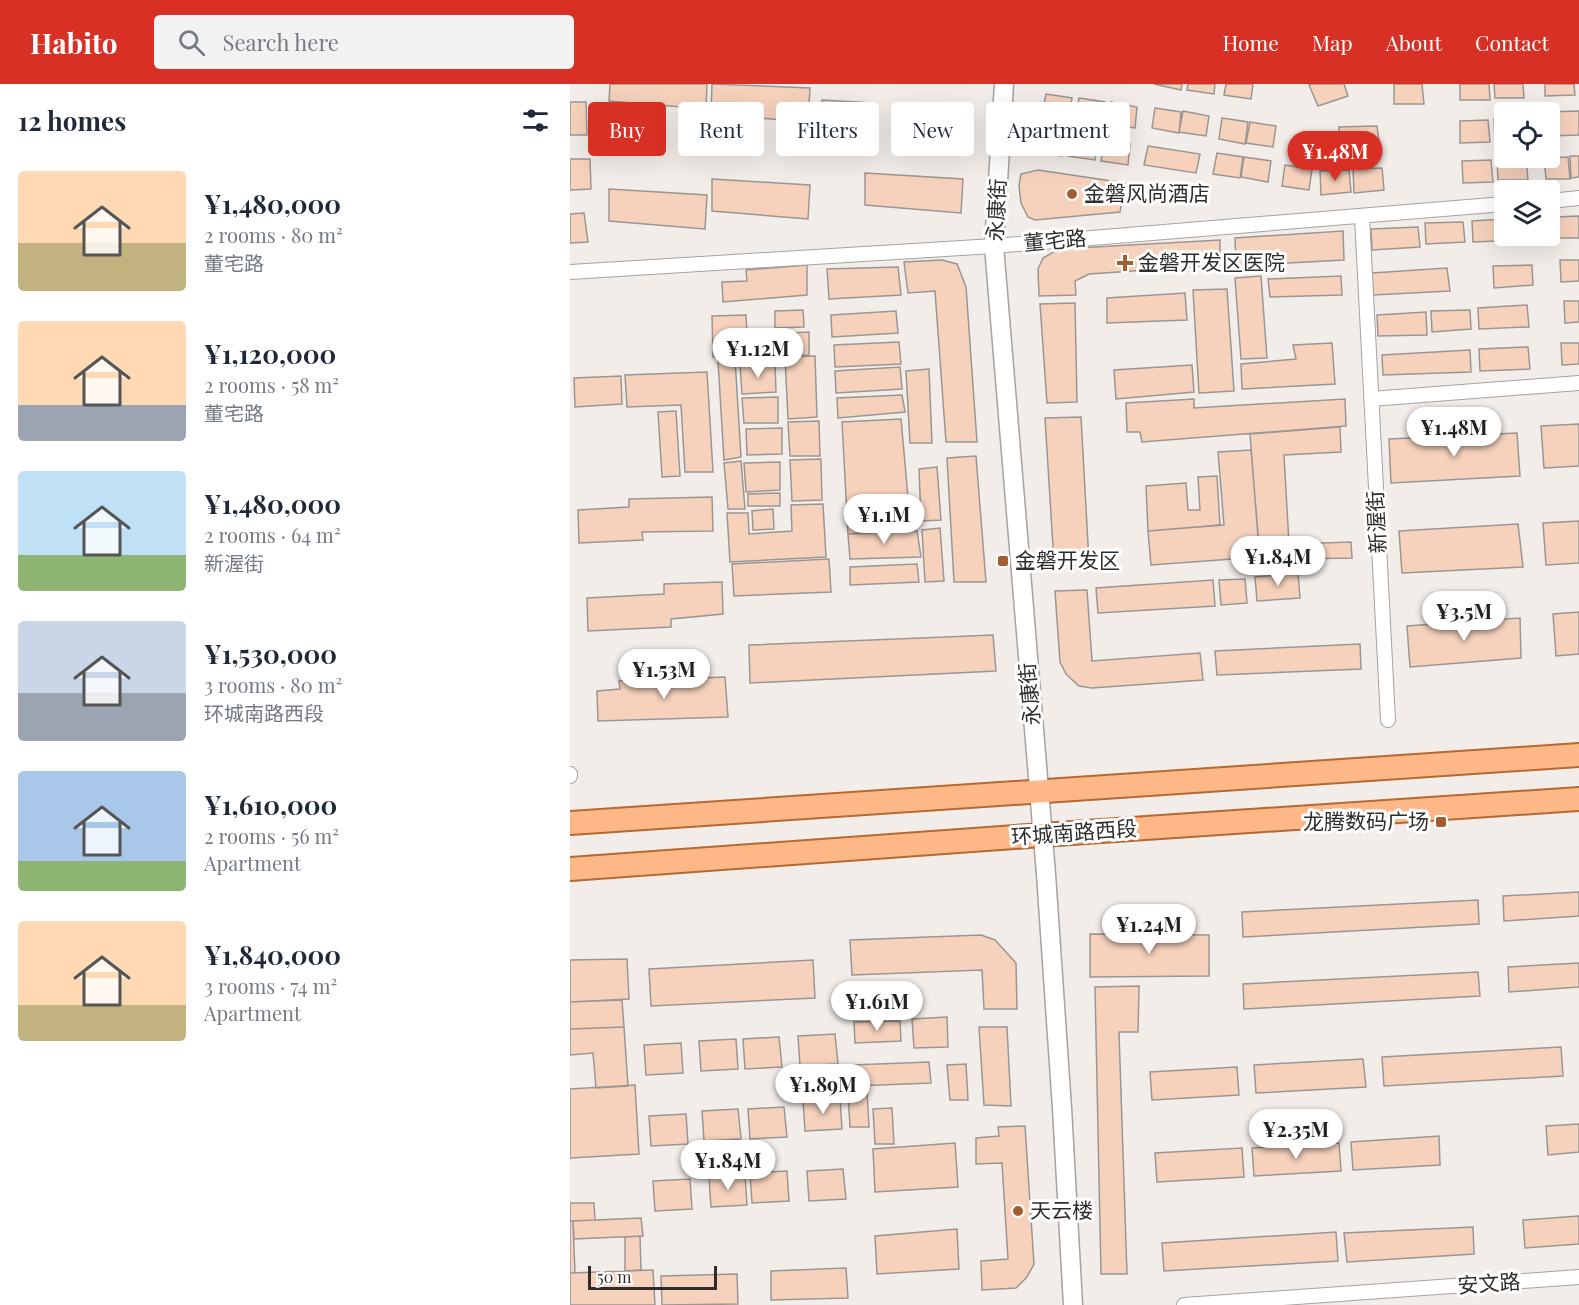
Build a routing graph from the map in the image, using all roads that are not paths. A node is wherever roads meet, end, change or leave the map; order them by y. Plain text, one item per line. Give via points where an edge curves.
1 (1004, 84) edge
2 (1579, 198) edge
3 (1560, 200) edge
4 (1494, 205) edge
5 (1362, 217) junction
6 (994, 246) junction
7 (570, 272) edge
8 (1579, 383) edge
9 (1371, 399) junction
10 (1388, 720) dead end
11 (1579, 754) edge
12 (1039, 791) junction
13 (1579, 799) edge
14 (570, 823) edge
15 (1042, 835) junction
16 (570, 869) edge
17 (1579, 1277) edge
18 (1073, 1305) edge
19 (1184, 1305) edge

1 - 6 street, 永康街
2 - 3 street
4 - 5 street, 董宅路
5 - 6 street, 董宅路
5 - 9 street, 新渥街
6 - 7 street, 董宅路
6 - 12 street, 永康街
8 - 9 street
9 - 10 street, 新渥街
11 - 12 main road
12 - 14 main road
12 - 15 street, 永康街
13 - 15 main road, 环城南路西段
15 - 16 main road, 环城南路西段
15 - 18 street, 永康街
17 - 19 street, 安文路

